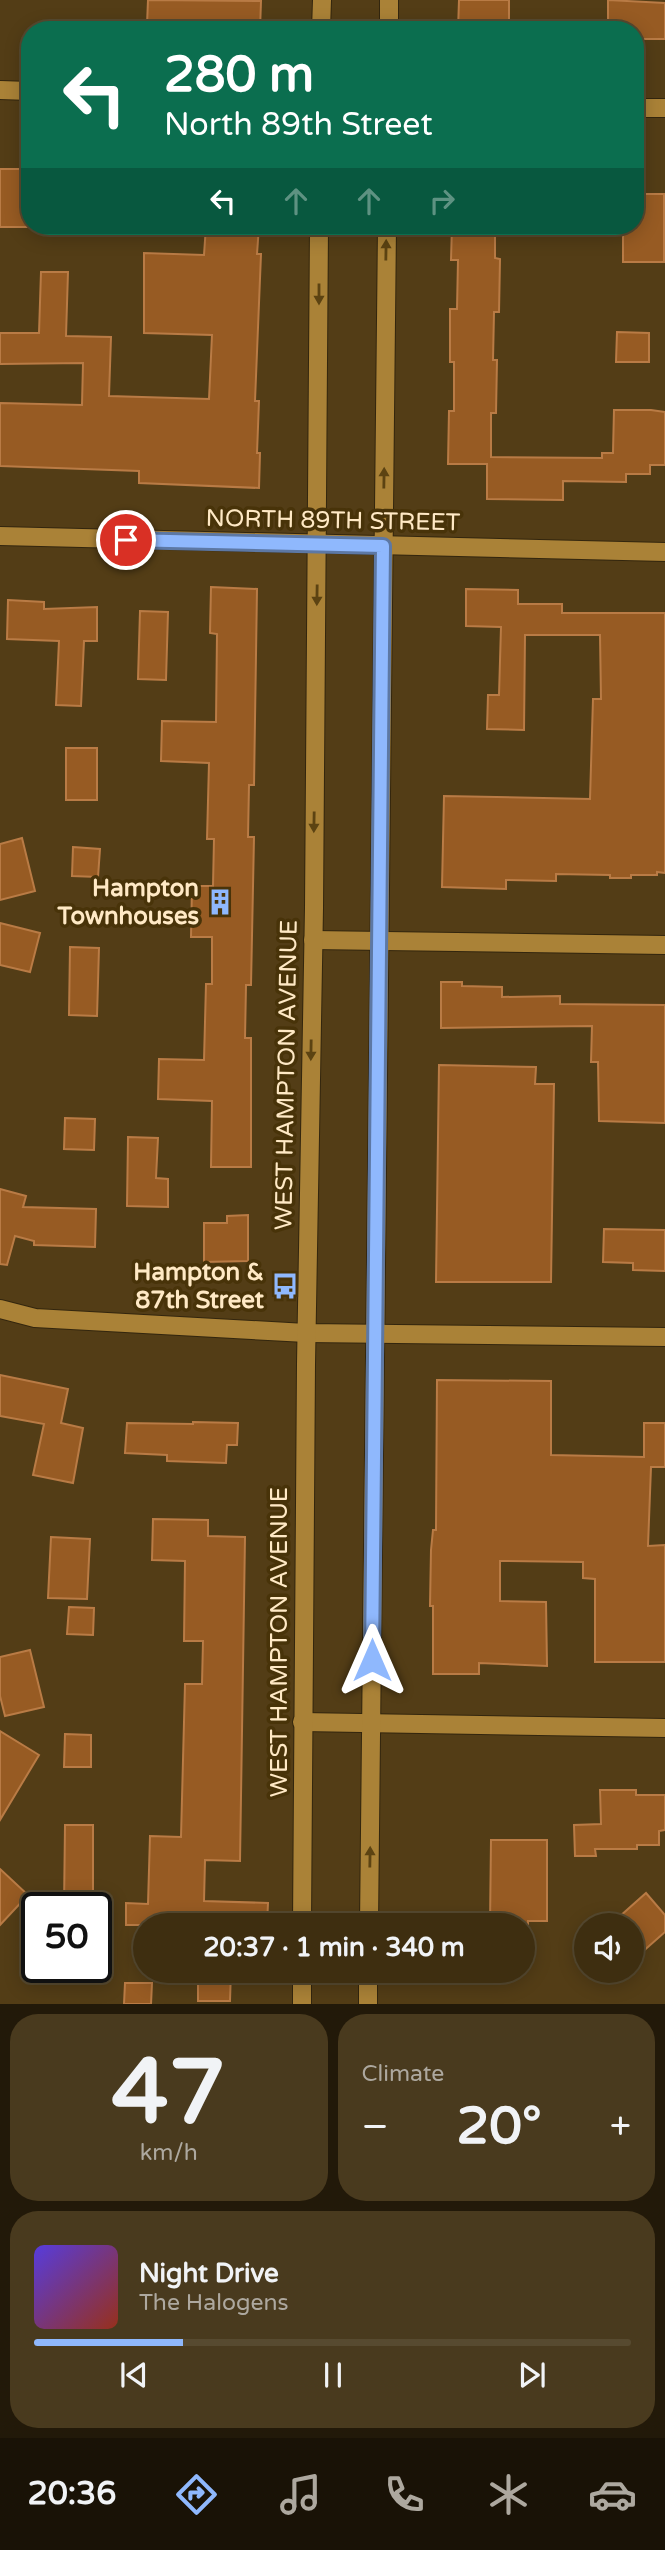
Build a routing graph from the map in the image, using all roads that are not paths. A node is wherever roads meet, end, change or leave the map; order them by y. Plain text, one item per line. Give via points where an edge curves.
1 (322, 0) edge
2 (389, 0) edge
3 (321, 21) edge
4 (389, 21) edge
5 (0, 90) edge
6 (21, 91) edge
7 (644, 108) edge
8 (665, 108) edge
9 (319, 235) edge
10 (387, 235) edge
11 (0, 536) edge
12 (317, 544) junction
13 (383, 546) junction
14 (665, 552) edge
15 (313, 940) junction
16 (378, 940) junction
17 (665, 945) edge
18 (0, 1309) edge
19 (306, 1332) junction
20 (374, 1334) junction
21 (665, 1337) edge
22 (303, 1721) junction
23 (372, 1721) junction
24 (665, 1728) edge
25 (302, 1913) edge
26 (369, 1913) edge
27 (302, 1983) edge
28 (368, 1983) edge
29 (302, 2004) edge
30 (368, 2004) edge

1 - 3 main road
2 - 4 main road
5 - 6 main road
7 - 8 main road
9 -> 12 main road, WEST HAMPTON AVENUE
13 -> 10 main road
11 - 12 main road, NORTH 89TH STREET
12 - 13 main road, NORTH 89TH STREET
12 -> 15 main road, WEST HAMPTON AVENUE
13 - 14 main road, NORTH 89TH STREET
13 - 16 main road
15 - 16 main road
15 -> 19 main road, WEST HAMPTON AVENUE
16 - 17 main road
16 - 20 main road
18 - 19 main road via 35,1318
19 - 20 main road
19 - 22 main road, WEST HAMPTON AVENUE
20 - 21 main road
20 - 23 main road
22 - 23 main road
22 - 25 main road, WEST HAMPTON AVENUE
23 - 24 main road
26 -> 23 main road
27 - 29 main road
28 - 30 main road

